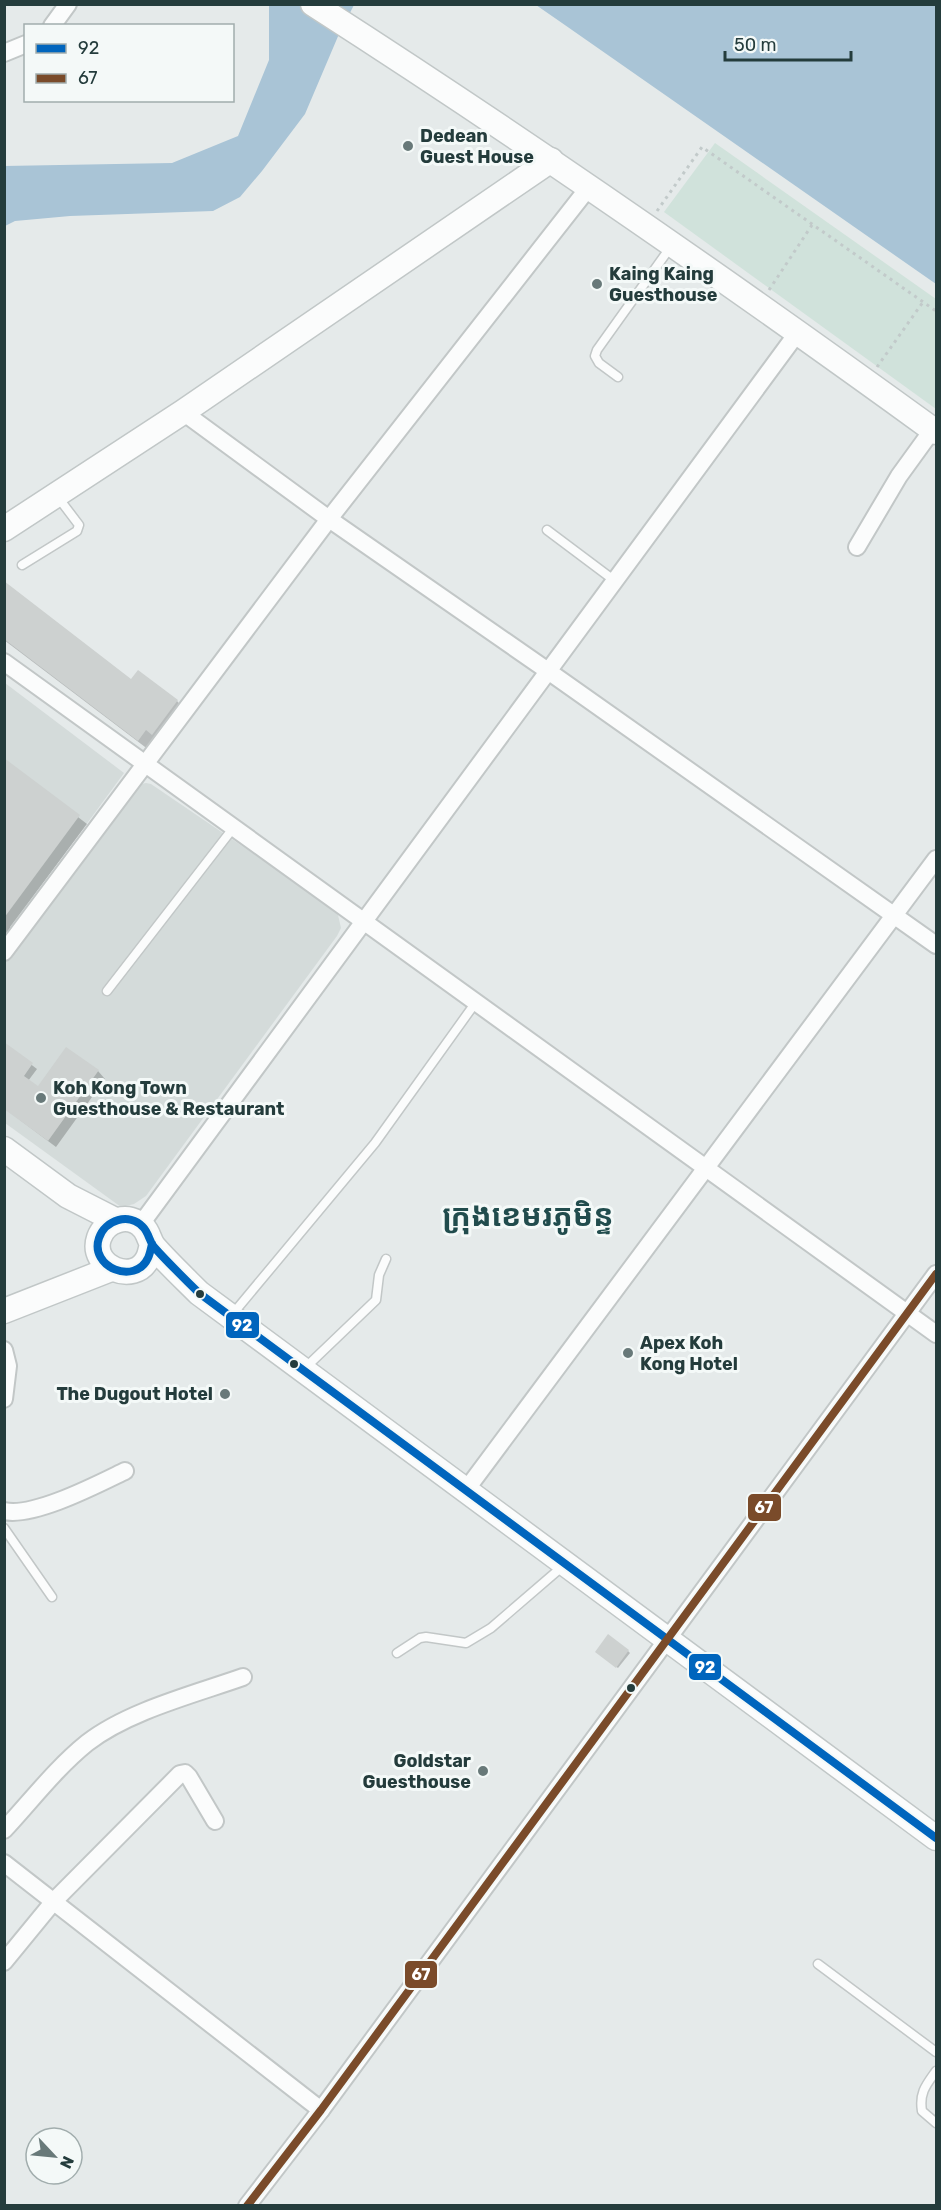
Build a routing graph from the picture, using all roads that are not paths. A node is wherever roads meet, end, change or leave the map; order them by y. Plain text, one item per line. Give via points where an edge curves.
1 (68, 4) edge
2 (313, 4) edge
3 (53, 24) edge
4 (24, 45) edge
5 (4, 53) edge
6 (551, 160) junction
7 (589, 187) junction
8 (672, 245) junction
9 (798, 332) junction
10 (618, 377) dead end
11 (183, 412) junction
12 (935, 430) edge
13 (56, 495) junction
14 (329, 519) junction
15 (4, 529) edge
16 (547, 530) dead end
17 (857, 547) dead end
18 (22, 565) dead end
19 (615, 580) junction
20 (4, 662) edge
21 (548, 671) junction
22 (146, 764) junction
23 (234, 827) junction
24 (936, 859) edge
25 (895, 916) junction
26 (363, 921) junction
27 (936, 945) edge
28 (4, 952) edge
29 (107, 991) dead end
30 (476, 1002) junction
31 (4, 1149) edge
32 (706, 1168) junction
33 (68, 1196) junction
34 (116, 1220) junction
35 (146, 1234) junction
36 (103, 1253) junction
37 (386, 1259) dead end
38 (137, 1269) junction
39 (936, 1274) edge
40 (199, 1293) junction
41 (4, 1311) edge
42 (907, 1313) junction
43 (231, 1316) junction
44 (936, 1334) edge
45 (4, 1350) edge
46 (303, 1369) junction
47 (4, 1399) edge
48 (125, 1472) dead end
49 (466, 1490) junction
50 (4, 1511) edge
51 (4, 1528) edge
52 (566, 1563) junction
53 (52, 1597) dead end
54 (668, 1639) junction
55 (397, 1653) dead end
56 (243, 1677) dead end
57 (215, 1821) dead end
58 (4, 1830) edge
59 (936, 1838) edge
60 (4, 1863) edge
61 (54, 1901) junction
62 (4, 1962) edge
63 (818, 1964) dead end
64 (936, 2052) edge
65 (936, 2071) edge
66 (321, 2110) junction
67 (936, 2122) edge
68 (247, 2205) edge

1 - 3 street
2 - 6 street
4 - 5 street
6 - 7 street
6 - 11 street
7 - 8 street
7 - 14 street
8 - 9 street
8 - 10 lane via 597,350 599,363
9 - 12 street
9 - 19 street
11 - 13 street
11 - 14 street
12 - 17 street via 899,476
13 - 15 street
13 - 18 lane via 79,525 77,531
14 - 21 street
14 - 22 street
16 - 19 lane
19 - 21 street
20 - 22 street
21 - 25 street
21 - 26 street
22 - 23 street
22 - 28 street
23 - 26 street
23 - 29 lane
24 - 25 street
25 - 27 street
25 - 32 street
26 - 30 street
26 - 35 street
30 - 32 street
30 - 43 lane via 375,1143
31 - 33 street
32 - 42 street
32 - 49 street
33 - 34 street
33 - 36 street
34 - 35 street via 133,1220
34 - 36 street via 105,1227
35 - 38 street via 148,1259
35 - 40 street
36 - 38 street via 128,1272
36 - 41 street via 79,1283
37 - 46 lane via 379,1275 376,1300
38 - 40 street
39 - 42 street
40 - 43 street
42 - 44 street
42 - 54 street
43 - 46 street
45 - 47 street via 9,1366
46 - 49 street
48 - 50 street via 59,1502
49 - 52 street
51 - 53 lane
52 - 54 street
52 - 55 lane via 490,1628 466,1643 426,1636
54 - 59 street
54 - 66 street
56 - 58 street via 129,1718 88,1743
57 - 61 street via 189,1777 180,1774
60 - 61 street
61 - 62 street
61 - 66 street
63 - 64 lane
65 - 67 lane via 920,2099 922,2111
66 - 68 street

